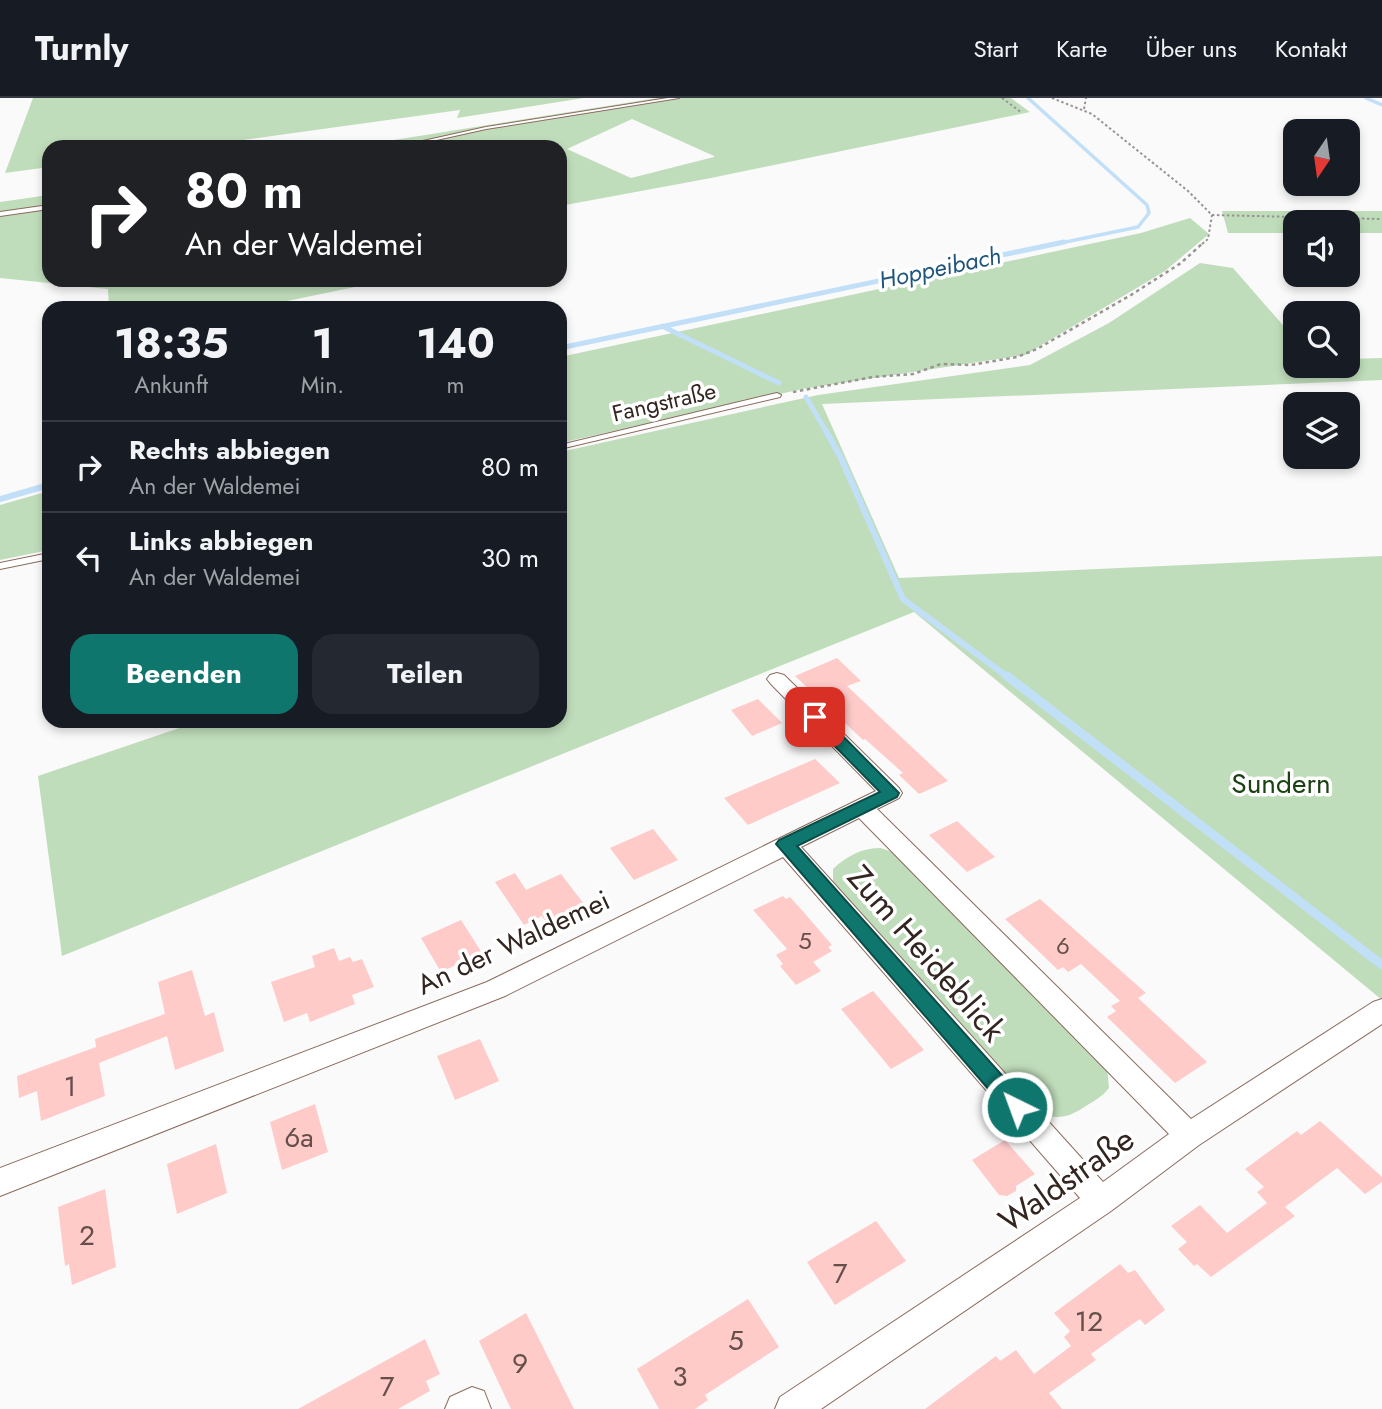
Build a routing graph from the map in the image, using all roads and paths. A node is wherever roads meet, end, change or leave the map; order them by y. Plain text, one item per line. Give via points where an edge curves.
1 (677, 98) edge
2 (1002, 98) edge
3 (1052, 98) edge
4 (1086, 98) edge
5 (1084, 109) junction
6 (1022, 113) dead end
7 (430, 140) edge
8 (42, 208) edge
9 (0, 214) edge
10 (1212, 215) junction
11 (1382, 219) edge
12 (776, 395) joint
13 (567, 445) edge
14 (42, 557) edge
15 (0, 566) edge
16 (777, 678) dead end
17 (862, 808) junction
18 (785, 844) junction
19 (1382, 1010) edge
20 (1189, 1136) junction
21 (0, 1182) edge
22 (1101, 1202) junction
23 (462, 1409) edge
24 (474, 1409) edge
25 (792, 1409) edge

1 - 7 lane
2 - 6 path
3 - 5 path
4 - 5 path
5 - 10 path
8 - 9 lane
10 - 11 path
10 - 12 path via 1208,239 1181,263 1037,349 994,363 941,364 913,374
12 - 13 lane, Fangstraße
14 - 15 lane
16 - 17 street, An der Waldemei via 891,793
17 - 18 street, An der Waldemei
17 - 20 street, Zum Heideblick
18 - 21 street, An der Waldemei via 496,989
18 - 22 street, Zum Heideblick
19 - 20 street, Waldstraße
20 - 22 street, Waldstraße
22 - 25 street, Waldstraße
23 - 24 street via 472,1403

